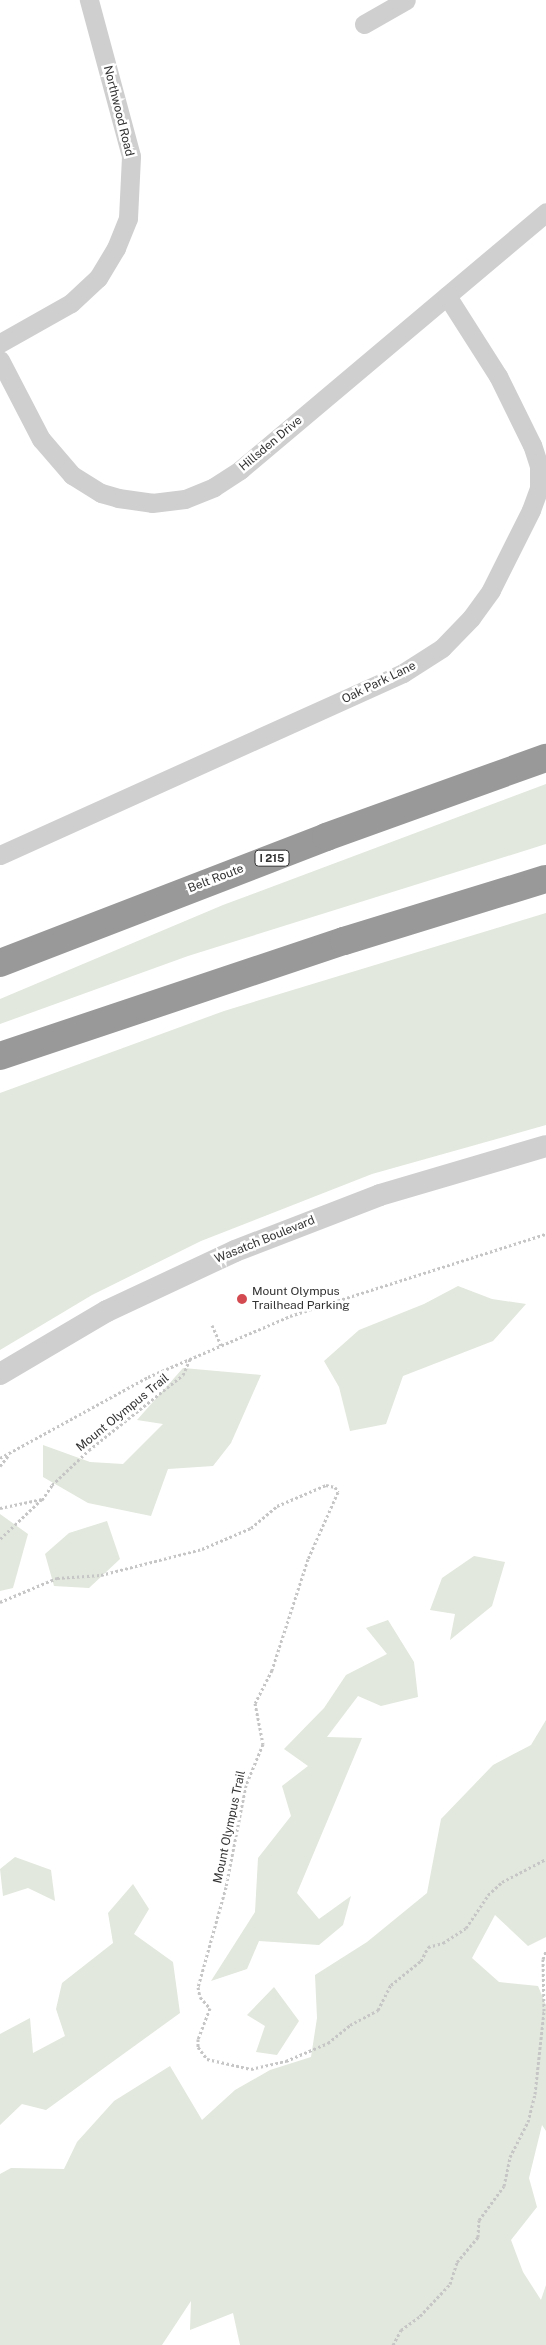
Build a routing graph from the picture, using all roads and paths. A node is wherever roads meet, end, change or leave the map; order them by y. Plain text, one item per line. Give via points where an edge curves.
1 (89, 0) edge
2 (406, 0) edge
3 (364, 24) dead end
4 (546, 212) edge
5 (447, 296) junction
6 (0, 343) edge
7 (0, 362) edge
8 (546, 758) edge
9 (0, 855) edge
10 (546, 879) edge
11 (0, 963) edge
12 (0, 1056) edge
13 (546, 1146) edge
14 (546, 1234) edge
15 (212, 1325) dead end
16 (221, 1345) junction
17 (190, 1359) junction
18 (0, 1374) edge
19 (10, 1454) junction
20 (0, 1458) edge
21 (0, 1466) edge
22 (42, 1500) junction
23 (0, 1508) edge
24 (0, 1539) edge
25 (0, 1602) edge
26 (546, 1859) edge
27 (546, 1951) edge
28 (393, 2345) edge

1 - 6 street, Northwood Road via 130,156 128,218 116,248 98,278 71,303
2 - 3 street
4 - 5 street, Hillsden Drive
5 - 7 street, Hillsden Drive via 240,470 200,494 168,502 118,498 101,493 72,475 42,439
5 - 9 street, Oak Park Lane via 498,376 539,466 536,499 491,590 471,618 442,648 403,673
8 - 11 highway, Belt Route / I 215 via 326,837
10 - 12 highway via 344,941
13 - 18 street, Wasatch Boulevard via 380,1195 271,1236 107,1311
14 - 16 path via 290,1316
15 - 16 path
16 - 17 path
17 - 19 path via 148,1377
17 - 22 path, Mount Olympus Trail via 184,1375 89,1450 52,1485
19 - 20 path
19 - 21 path
22 - 23 path via 39,1498 27,1504
22 - 24 path, Mount Olympus Trail
25 - 26 path, Mount Olympus Trail via 57,1578 101,1575 202,1550 252,1528 277,1506 326,1485 335,1487 338,1492 308,1559 272,1670 255,1703 263,1744 246,1785 226,1887 198,1987 200,1997 210,2008 198,2039 198,2047 206,2059 251,2069 286,2061 328,2044 350,2025 378,2010 391,1985 421,1961 428,1947 443,1943 466,1928 488,1895 502,1882
27 - 28 path via 543,1959 544,2011 535,2094 528,2122 510,2157 504,2186 480,2220 478,2237 457,2262 450,2284 420,2316 401,2330

